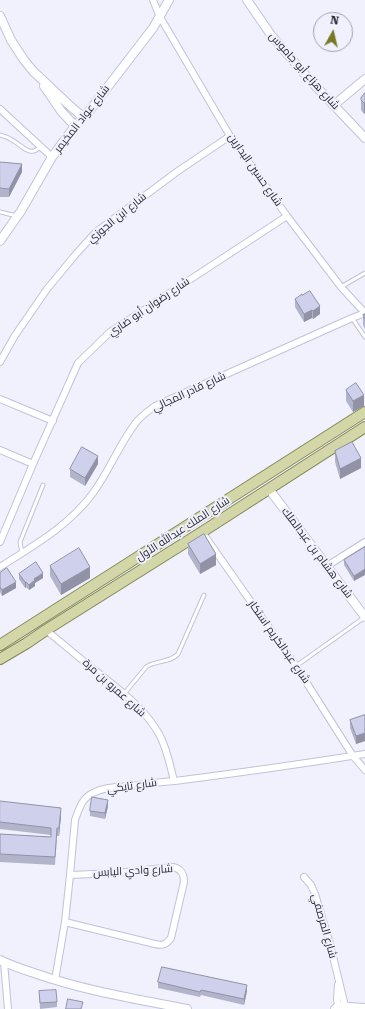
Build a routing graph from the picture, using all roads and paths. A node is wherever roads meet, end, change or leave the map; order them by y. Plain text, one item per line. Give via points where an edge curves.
1 (153, 0) edge
2 (169, 0) edge
3 (247, 0) edge
4 (0, 16) edge
5 (160, 17) junction
6 (33, 71) junction
7 (365, 79) edge
8 (334, 105) junction
9 (0, 109) edge
10 (83, 117) junction
11 (75, 126) junction
12 (0, 136) edge
13 (230, 136) junction
14 (365, 138) edge
15 (40, 147) junction
16 (52, 157) junction
17 (0, 212) edge
18 (17, 216) junction
19 (287, 216) junction
20 (0, 241) edge
21 (365, 273) edge
22 (341, 287) junction
23 (365, 313) edge
24 (352, 318) junction
25 (365, 337) edge
26 (0, 362) edge
27 (0, 399) edge
28 (365, 412) edge
29 (53, 421) junction
30 (364, 431) edge
31 (0, 450) edge
32 (33, 464) junction
33 (43, 485) dead end
34 (269, 489) junction
35 (202, 532) junction
36 (0, 542) edge
37 (365, 542) edge
38 (22, 553) junction
39 (327, 566) junction
40 (0, 567) edge
41 (204, 595) dead end
42 (365, 617) edge
43 (46, 630) junction
44 (0, 645) edge
45 (0, 659) edge
46 (296, 666) junction
47 (124, 694) junction
48 (365, 754) edge
49 (353, 756) junction
50 (365, 770) edge
51 (174, 781) junction
52 (70, 875) junction
53 (304, 877) dead end
54 (64, 922) junction
55 (2, 961) edge
56 (2, 973) edge
57 (55, 980) junction
58 (340, 1008) edge
59 (365, 1008) edge
60 (8, 1009) edge
61 (186, 1009) edge

1 - 5 street, شارع حسين البدارين
2 - 5 street, شارع عواد المخيمر
3 - 8 street, شارع هزاع أبو جاموس via 271,36
4 - 6 street via 11,40
5 - 10 street, شارع عواد المخيمر
5 - 13 street, شارع حسين البدارين
6 - 10 street
6 - 11 street via 61,111
7 - 8 street
8 - 14 street, شارع هزاع أبو جاموس
9 - 15 street
10 - 11 street, شارع عواد المخيمر
11 - 16 street, شارع عواد المخيمر
12 - 15 lane via 13,140 33,152
13 - 19 street, شارع حسين البدارين
13 - 26 street, شارع ابن الجوزي via 96,232 47,289
15 - 16 street
16 - 18 street, شارع عواد المخيمر
17 - 18 lane
18 - 20 street, شارع عواد المخيمر
19 - 22 street, شارع حسين البدارين
19 - 29 street, شارع رضوان أبو ضاري via 110,332 78,363
21 - 22 lane
22 - 23 street, شارع حسين البدارين
23 - 24 street, شارع قادر المجالي
24 - 25 lane
24 - 38 street, شارع قادر المجالي via 155,406 139,419 94,492 74,516
27 - 29 street
28 - 44 main road, شارع الملك عبدالله الأول
29 - 32 street, شارع رضوان أبو ضاري
30 - 34 main road, شارع الملك عبدالله الأول
31 - 32 street
32 - 36 street, شارع رضوان أبو ضاري
33 - 38 lane via 20,542
34 - 35 main road, شارع الملك عبدالله الأول
34 - 39 street, شارع هشام بن عبدالملك
35 - 43 main road, شارع الملك عبدالله الأول
35 - 46 street, شارع عبدالكريم استكار
37 - 39 street
38 - 40 street, شارع قادر المجالي
39 - 42 street, شارع هشام بن عبدالملك
41 - 47 lane via 178,654 173,658 150,664
42 - 46 lane
43 - 45 main road, شارع الملك عبدالله الأول
43 - 47 street, شارع عمرو بن مرة
46 - 49 street, شارع عبدالكريم استكار
47 - 51 street, شارع عمرو بن مرة via 146,716 159,735
48 - 49 street, شارع تايكي
49 - 50 street, شارع عبدالكريم استكار
49 - 51 street, شارع تايكي
51 - 52 street, شارع تايكي via 109,788 87,797 82,802 75,820
52 - 54 street, شارع تايكي
52 - 54 street, شارع وادي اليابس via 173,868 183,873 184,882 171,938 165,944 155,944
53 - 58 street, شارع المرصفي via 315,894 330,944 338,977
54 - 57 street, شارع تايكي
55 - 56 street
55 - 57 street
56 - 60 street
57 - 61 street
58 - 59 street

